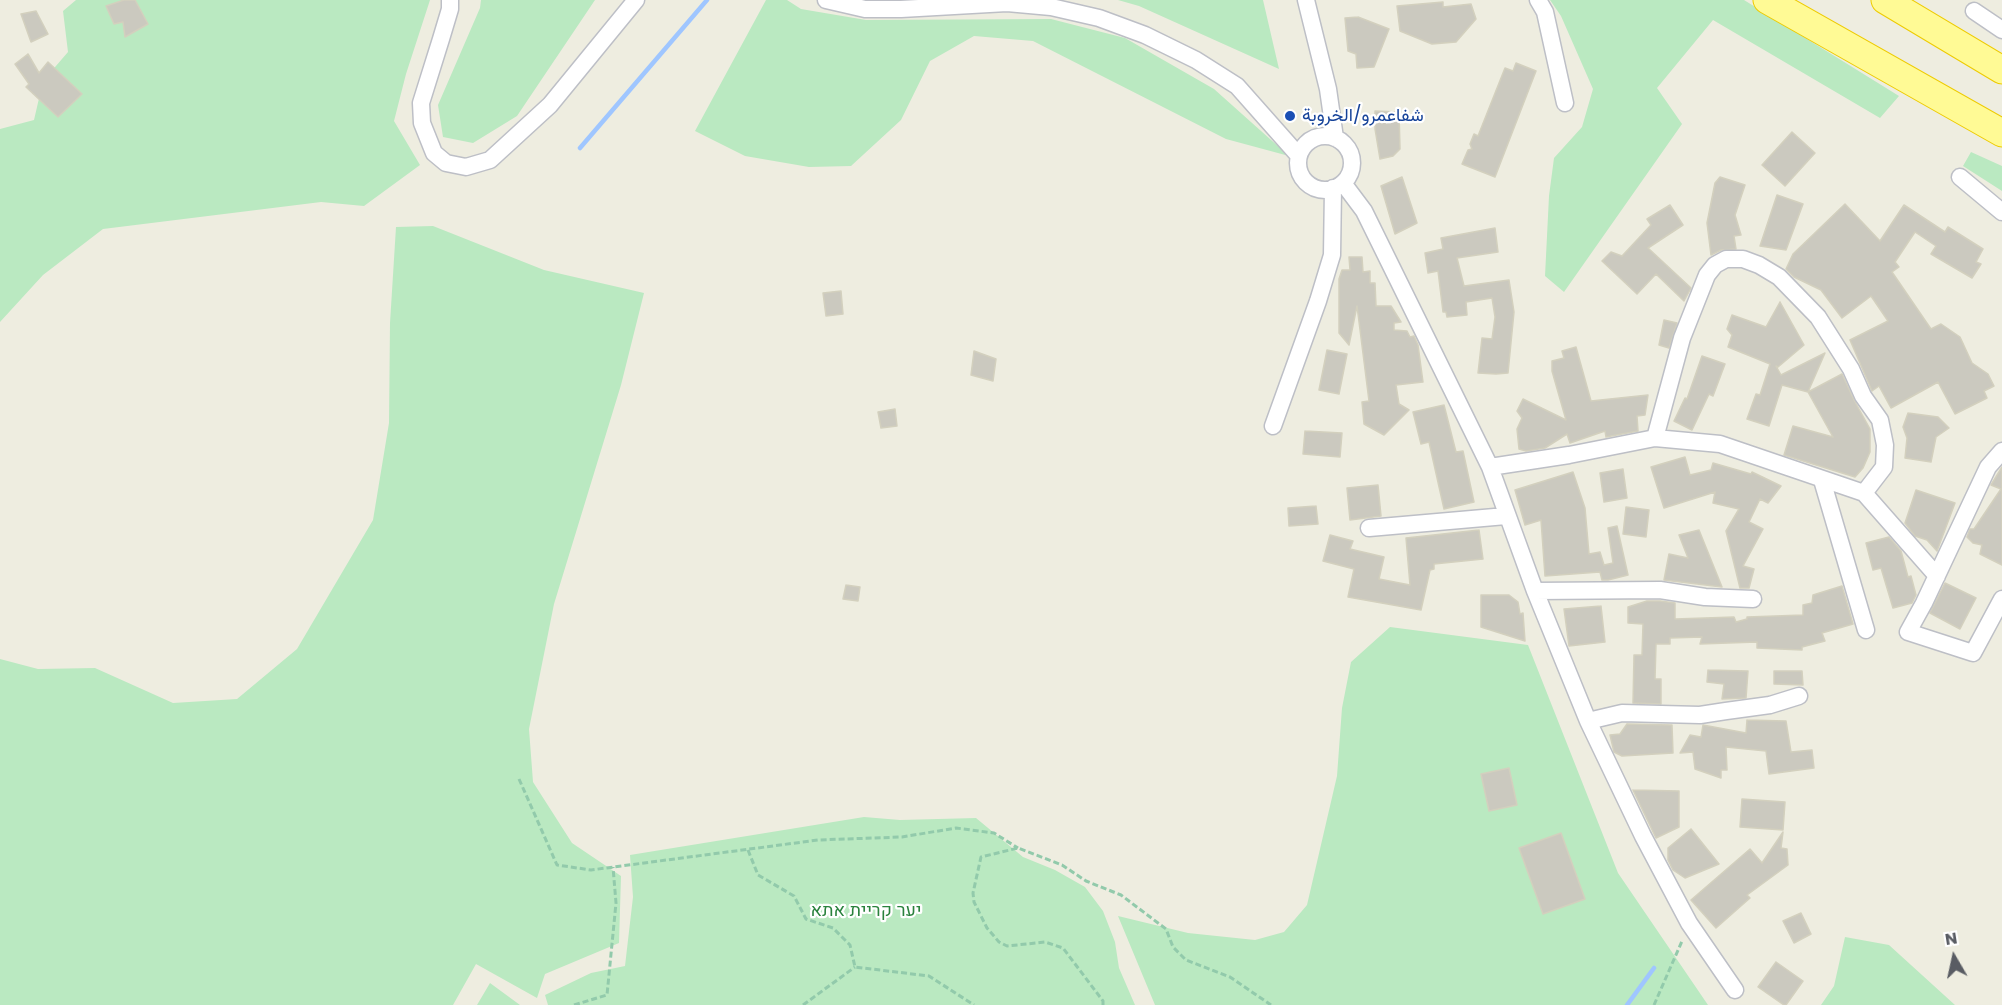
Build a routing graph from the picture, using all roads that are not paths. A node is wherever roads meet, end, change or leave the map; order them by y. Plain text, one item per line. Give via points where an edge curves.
1 (450, 0) edge
2 (636, 0) edge
3 (826, 0) edge
4 (1538, 0) edge
5 (1767, 0) edge
6 (1885, 0) edge
7 (1311, 1) edge
8 (1974, 11) dead end
9 (2002, 30) edge
10 (2002, 70) edge
11 (1565, 103) dead end
12 (2002, 133) edge
13 (1335, 138) junction
14 (1299, 156) junction
15 (1960, 177) dead end
16 (1338, 186) junction
17 (2002, 212) edge
18 (1273, 426) dead end
19 (1655, 438) junction
20 (2002, 451) edge
21 (1490, 467) junction
22 (1822, 480) junction
23 (1864, 493) junction
24 (1506, 516) junction
25 (1370, 528) dead end
26 (1937, 576) junction
27 (1535, 591) junction
28 (1753, 599) dead end
29 (2002, 599) edge
30 (1866, 630) dead end
31 (1799, 696) dead end
32 (1588, 721) junction
33 (1735, 990) dead end

1 - 2 street via 421,103 422,123 434,153 446,163 466,167 490,160 550,105
3 - 14 street via 865,9 1007,3 1051,7 1099,18 1196,60 1237,86
4 - 11 street via 1545,12
5 - 12 highway
6 - 10 highway
7 - 13 street
8 - 9 street
13 - 14 street via 1326,136 1309,141
13 - 16 street via 1352,158 1348,176
14 - 16 street via 1300,172 1310,185
15 - 17 street
16 - 18 street via 1332,255
16 - 21 street via 1364,211
19 - 21 street
19 - 22 street via 1720,444
19 - 23 street via 1682,338 1707,275 1714,265 1726,259 1743,259 1779,278 1818,317 1880,420 1886,445 1884,467
20 - 26 street via 1988,467
21 - 24 street
22 - 23 street
22 - 30 street
23 - 26 street
24 - 25 street
24 - 27 street
26 - 29 street via 1908,632 1973,653
27 - 28 street via 1660,590
27 - 32 street
31 - 32 street via 1726,711 1622,712
32 - 33 street via 1689,923

